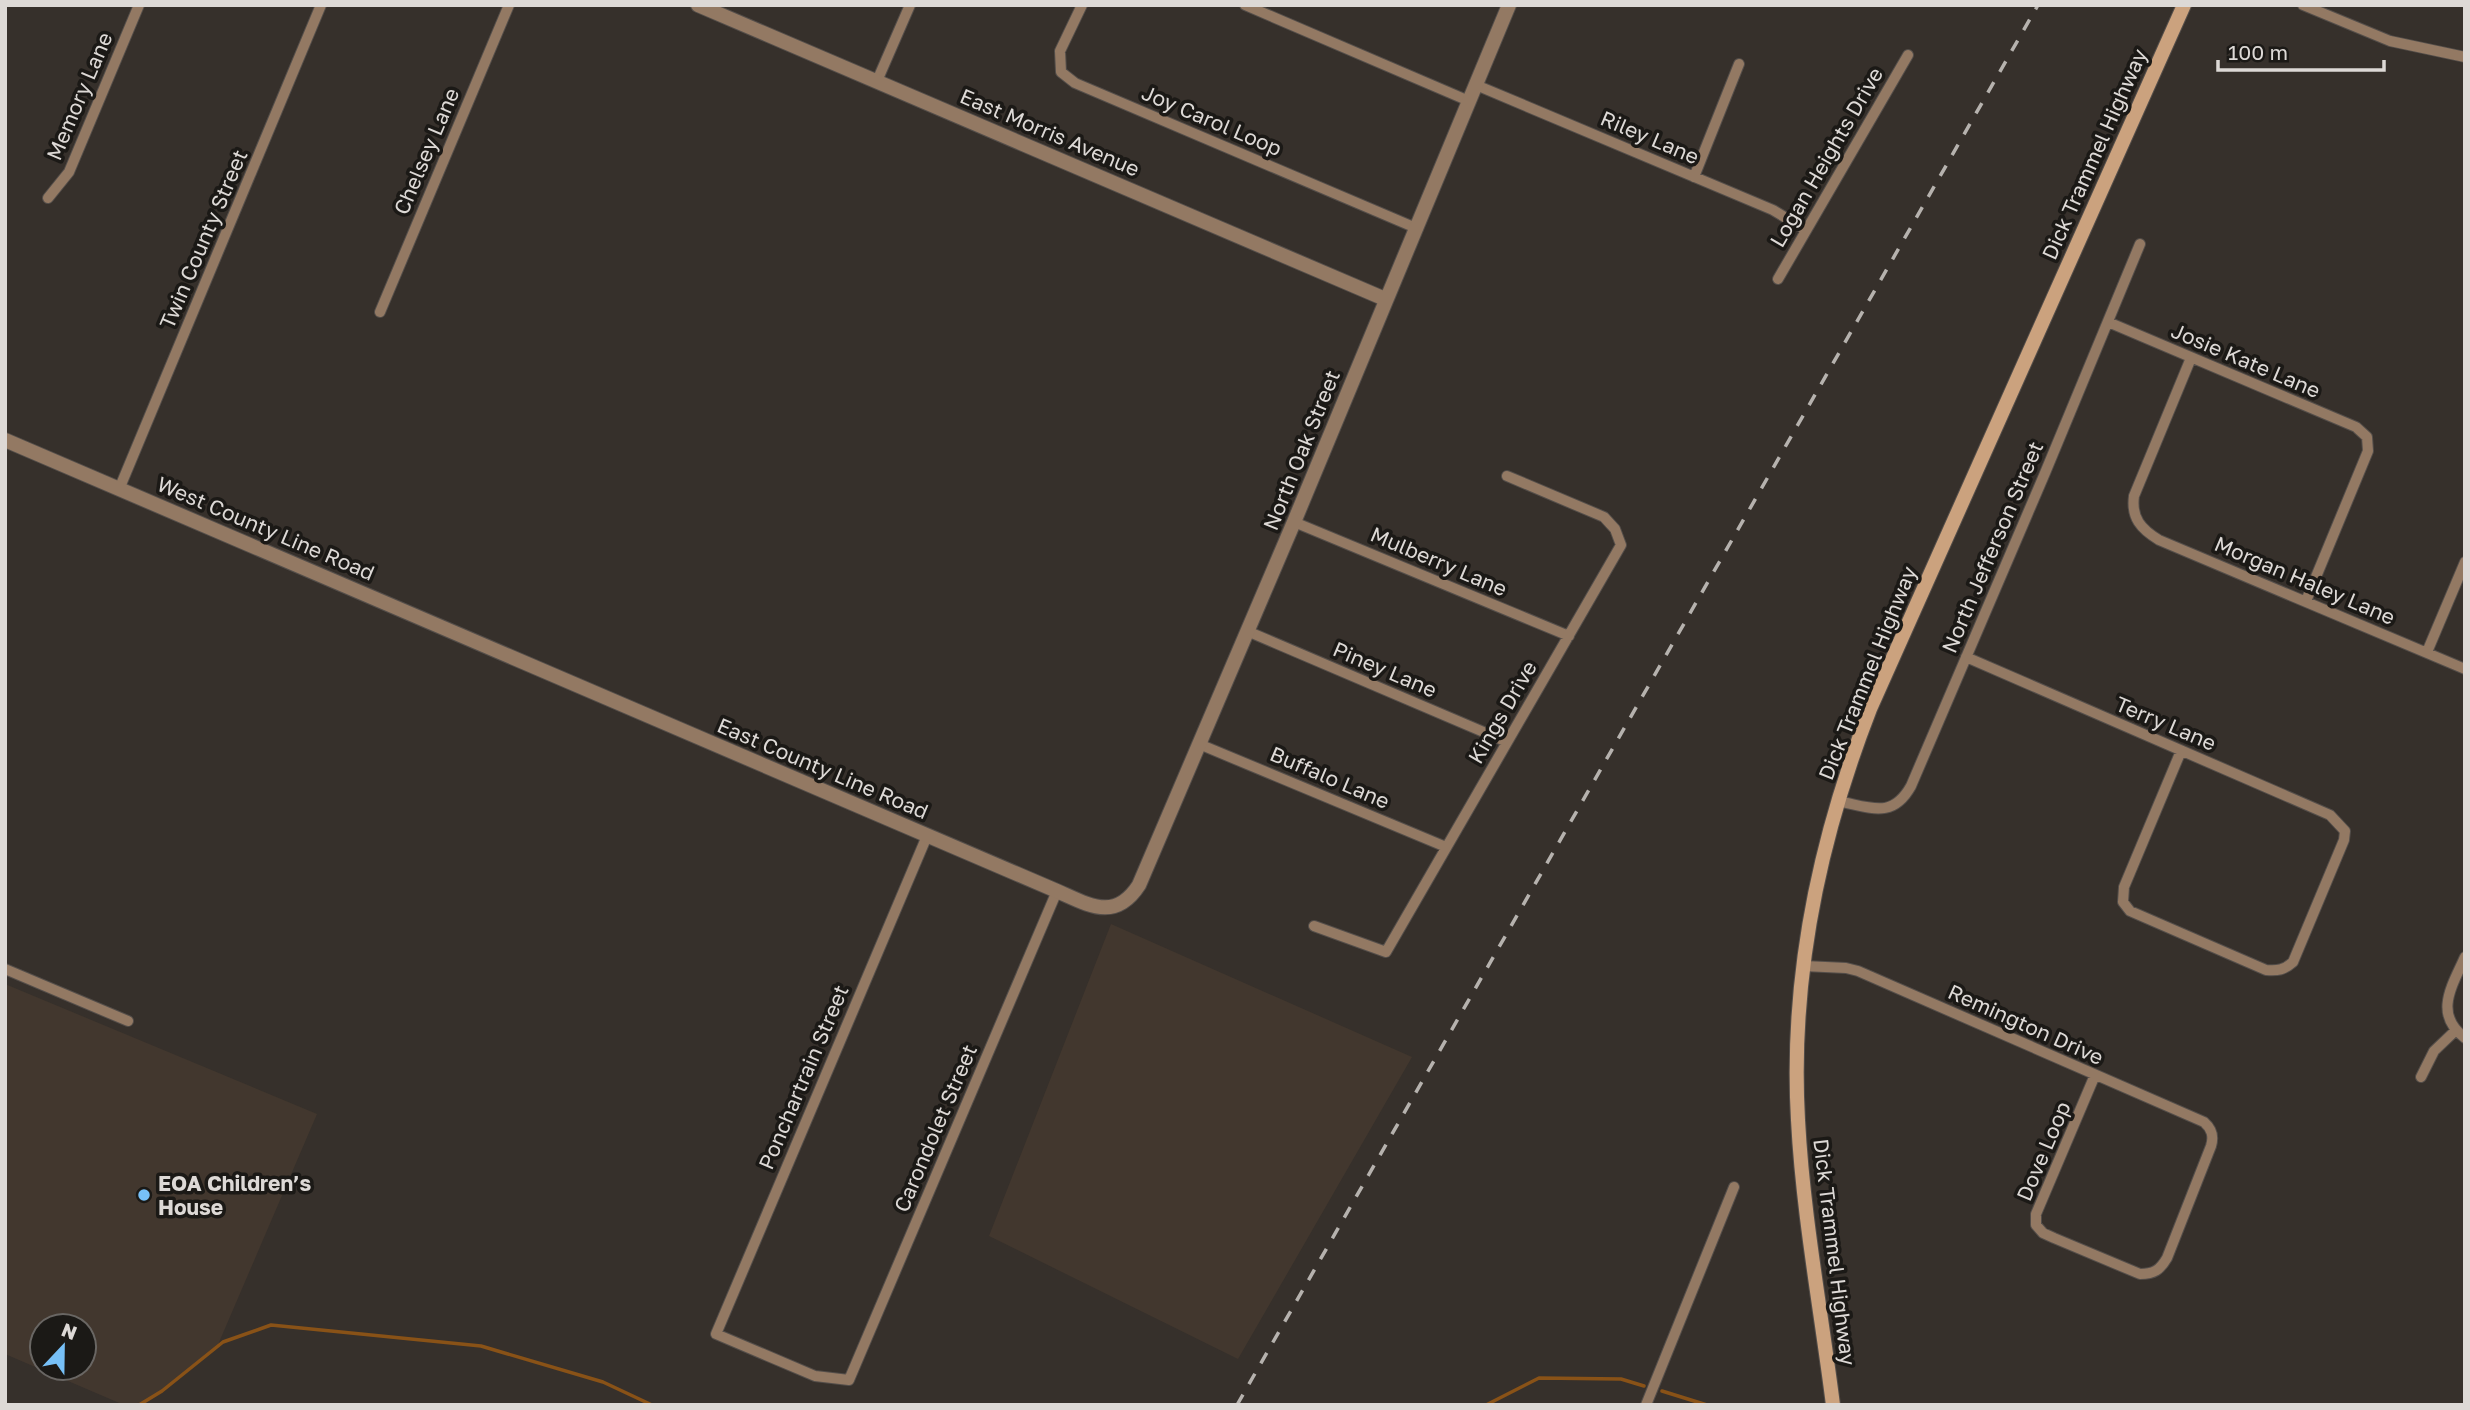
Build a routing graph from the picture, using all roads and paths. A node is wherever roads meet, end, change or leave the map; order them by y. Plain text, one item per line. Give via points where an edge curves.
1 (139, 5) edge
2 (321, 5) edge
3 (509, 5) edge
4 (698, 5) edge
5 (910, 5) edge
6 (1082, 5) edge
7 (1245, 5) edge
8 (1509, 5) edge
9 (2184, 5) edge
10 (2303, 5) edge
11 (714, 8) edge
12 (1908, 55) dead end
13 (2465, 57) edge
14 (1739, 64) dead end
15 (877, 81) junction
16 (1476, 85) junction
17 (1469, 101) junction
18 (1694, 177) junction
19 (48, 198) dead end
20 (1416, 228) junction
21 (1806, 230) junction
22 (2140, 244) dead end
23 (1778, 279) dead end
24 (1385, 299) junction
25 (380, 312) dead end
26 (2108, 322) junction
27 (2191, 358) junction
28 (5, 440) edge
29 (1507, 476) dead end
30 (120, 487) junction
31 (1294, 522) junction
32 (2465, 562) edge
33 (2306, 601) junction
34 (1247, 631) junction
35 (1569, 636) junction
36 (2427, 652) junction
37 (510, 656) joint
38 (1966, 657) junction
39 (2465, 669) edge
40 (1507, 742) junction
41 (1199, 744) junction
42 (2181, 751) junction
43 (1838, 801) junction
44 (927, 836) junction
45 (1446, 847) junction
46 (1056, 891) junction
47 (1121, 904) joint
48 (1314, 926) dead end
49 (2465, 957) edge
50 (1804, 966) junction
51 (5, 969) edge
52 (128, 1021) dead end
53 (2460, 1034) edge
54 (2095, 1076) junction
55 (2421, 1077) dead end
56 (2211, 1146) joint
57 (1734, 1187) dead end
58 (849, 1380) joint
59 (1646, 1405) edge
60 (1833, 1405) edge

1 - 19 street, Memory Lane via 69,172
2 - 30 street, Twin County Street
3 - 25 street, Chelsey Lane
4 - 11 street, East Morris Avenue
5 - 15 street
6 - 20 street, Joy Carol Loop via 1060,51 1061,72 1075,83
7 - 17 street
8 - 16 street, North Oak Street
9 - 43 main road, Dick Trammel Highway via 1870,709
10 - 13 street via 2389,41
11 - 15 street, East Morris Avenue
12 - 21 street, Logan Heights Drive
14 - 18 street
15 - 24 street, East Morris Avenue
16 - 17 street, North Oak Street
16 - 18 street, Riley Lane
17 - 20 street, North Oak Street
18 - 21 street, Riley Lane via 1773,210
20 - 24 street, North Oak Street
21 - 23 street, Logan Heights Drive
22 - 26 street, North Jefferson Street
24 - 31 street, North Oak Street
26 - 27 street, Josie Kate Lane
26 - 38 street, North Jefferson Street
27 - 33 street, Morgan Haley Lane via 2134,496 2136,520 2159,540
27 - 33 street, Josie Kate Lane via 2356,427 2367,438 2368,452
28 - 30 street, West County Line Road
29 - 35 street, Kings Drive via 1604,517 1615,529 1621,545
30 - 37 street, West County Line Road
31 - 34 street, North Oak Street
31 - 35 street, Mulberry Lane
32 - 36 street
33 - 36 street, Morgan Haley Lane
34 - 40 street, Piney Lane
34 - 41 street, North Oak Street
35 - 40 street, Kings Drive
36 - 39 street, Morgan Haley Lane
37 - 44 street, East County Line Road
38 - 42 street, Terry Lane
38 - 43 street, North Jefferson Street via 1904,798 1896,806 1874,808
40 - 45 street, Kings Drive
41 - 45 street, Buffalo Lane
41 - 47 street, North Oak Street via 1139,885
42 - 42 street, Terry Lane via 2124,887 2123,902 2130,912 2266,970 2285,968 2293,961 2345,831 2330,815
43 - 50 main road, Dick Trammel Highway via 1818,877
44 - 46 street, East County Line Road
44 - 58 street, Ponchartrain Street via 716,1334 815,1376
45 - 48 street, Kings Drive via 1386,952
46 - 47 street, East County Line Road via 1094,906
46 - 58 street, Carondolet Street
49 - 53 street via 2448,995 2447,1014
50 - 54 street, Remington Drive via 1858,971
50 - 60 main road, Dick Trammel Highway via 1798,1118
51 - 52 street
53 - 55 street via 2434,1051
54 - 56 street, Remington Drive via 2204,1122 2212,1132
54 - 56 street, Dove Loop via 2036,1214 2036,1225 2043,1233 2140,1274 2157,1271 2167,1258
57 - 59 street

